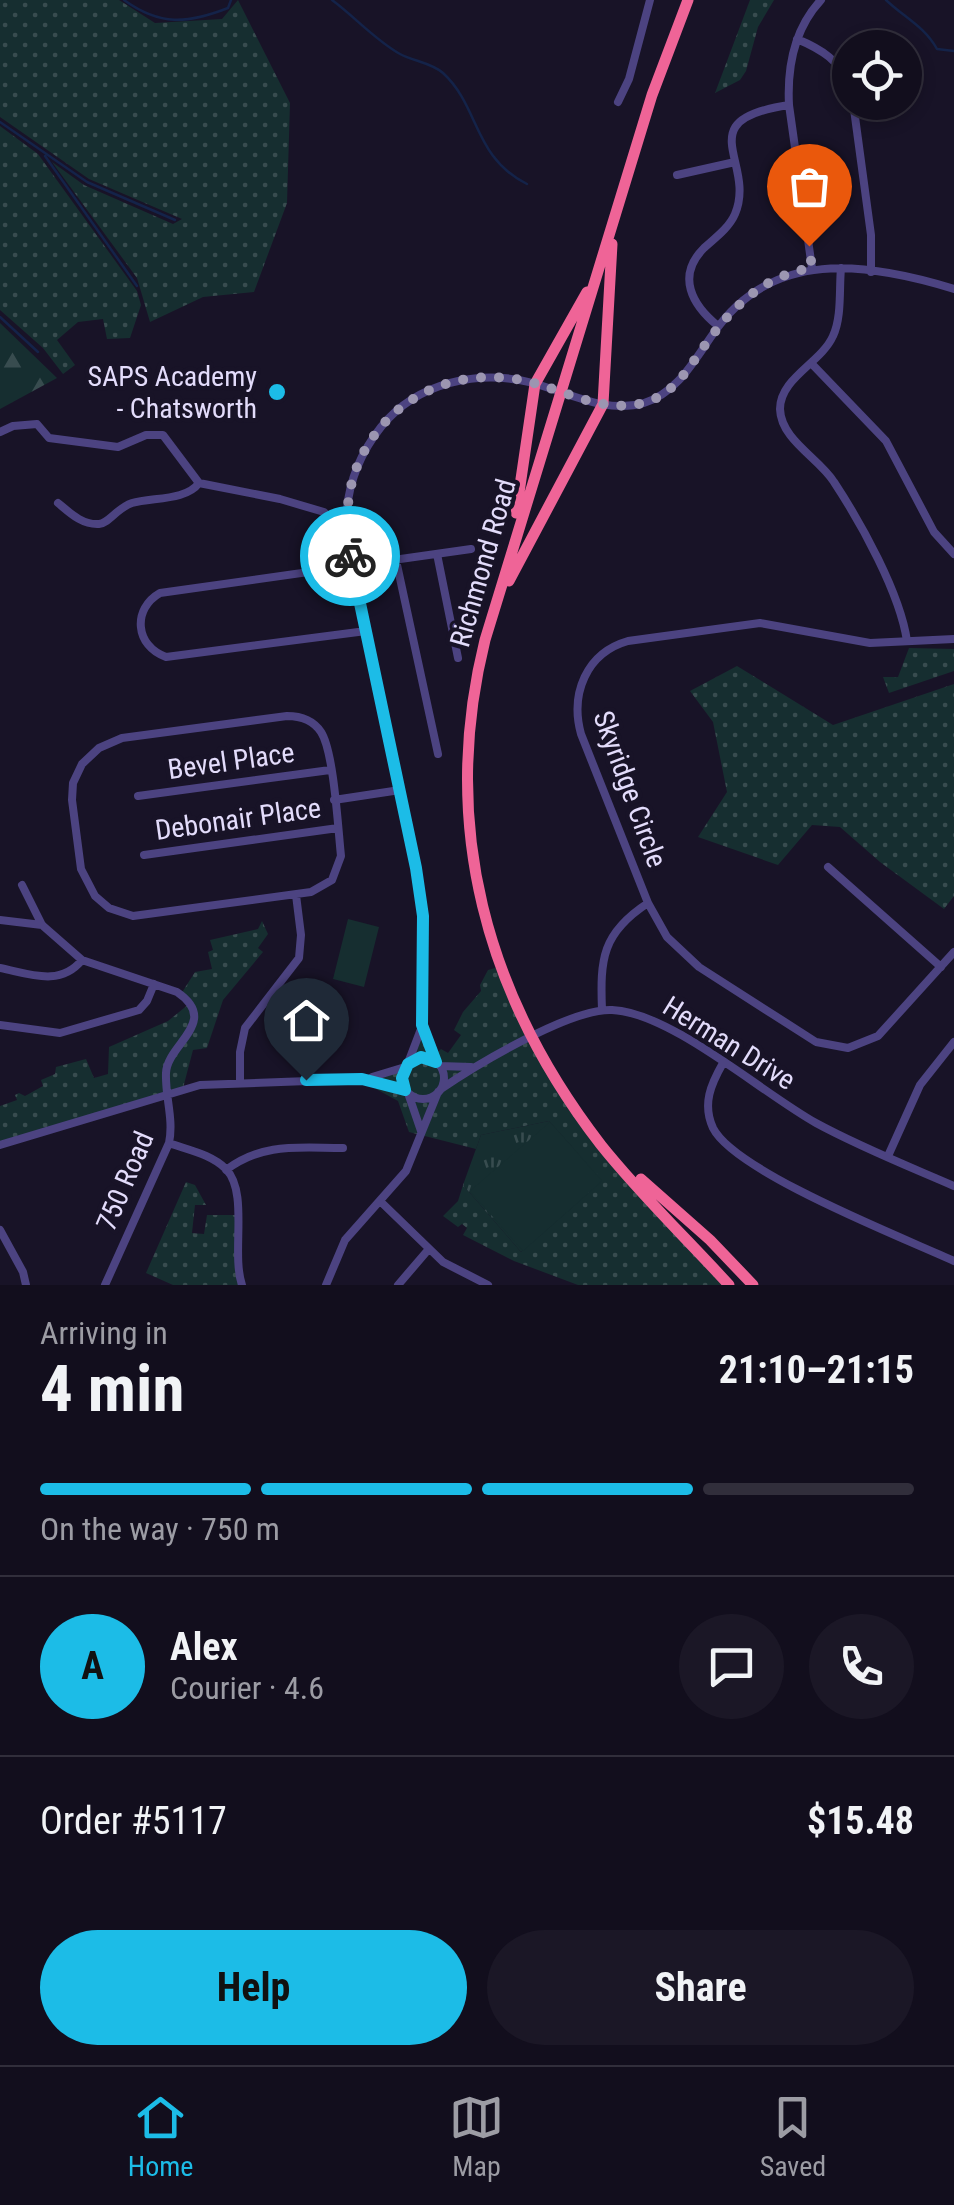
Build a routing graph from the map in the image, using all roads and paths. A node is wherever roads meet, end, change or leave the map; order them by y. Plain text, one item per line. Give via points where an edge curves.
1 (650, 0) edge
2 (688, 0) edge
3 (821, 0) edge
4 (796, 39) junction
5 (832, 59) edge
6 (618, 102) dead end
7 (789, 105) junction
8 (856, 120) edge
9 (734, 162) junction
10 (676, 175) dead end
11 (622, 192) junction
12 (812, 268) junction
13 (841, 268) junction
14 (871, 272) junction
15 (594, 284) junction
16 (954, 289) edge
17 (718, 326) junction
18 (811, 363) junction
19 (535, 384) junction
20 (564, 393) junction
21 (603, 404) junction
22 (0, 432) edge
23 (199, 484) junction
24 (58, 502) dead end
25 (346, 533) junction
26 (471, 549) dead end
27 (436, 554) junction
28 (954, 554) edge
29 (396, 560) junction
30 (351, 567) junction
31 (502, 581) junction
32 (366, 631) junction
33 (954, 639) edge
34 (906, 642) junction
35 (458, 658) dead end
36 (480, 660) junction
37 (438, 754) dead end
38 (330, 770) junction
39 (400, 790) junction
40 (138, 796) dead end
41 (334, 800) junction
42 (338, 828) junction
43 (144, 855) dead end
44 (828, 866) dead end
45 (22, 884) dead end
46 (296, 895) junction
47 (648, 903) junction
48 (0, 920) edge
49 (42, 925) junction
50 (954, 952) edge
51 (82, 960) junction
52 (940, 967) junction
53 (0, 968) edge
54 (154, 984) junction
55 (602, 1010) junction
56 (0, 1024) edge
57 (422, 1025) junction
58 (954, 1042) edge
59 (723, 1063) junction
60 (438, 1064) junction
61 (406, 1065) junction
62 (476, 1067) junction
63 (362, 1079) junction
64 (240, 1082) junction
65 (440, 1090) junction
66 (407, 1091) junction
67 (168, 1092) junction
68 (421, 1131) junction
69 (594, 1134) junction
70 (169, 1143) junction
71 (0, 1145) edge
72 (343, 1148) dead end
73 (888, 1156) junction
74 (226, 1170) junction
75 (954, 1186) edge
76 (380, 1201) junction
77 (0, 1230) edge
78 (428, 1250) junction
79 (954, 1261) edge
80 (26, 1285) edge
81 (105, 1285) edge
82 (242, 1285) edge
83 (326, 1285) edge
84 (398, 1285) edge
85 (488, 1285) edge
86 (729, 1285) edge
87 (753, 1285) edge

1 - 6 street
2 - 11 highway, Richmond Road
3 - 4 street
4 - 5 street
4 - 7 street
7 - 9 street via 742,119 732,136
7 - 12 street
8 - 14 street
9 - 10 street
9 - 17 street via 736,211 695,259 688,279 697,307
11 - 15 highway, Richmond Road
11 - 21 highway via 611,256
12 - 13 street
12 - 17 street via 764,284
13 - 14 street
13 - 18 street via 836,327
14 - 16 street
15 - 19 highway
15 - 20 highway, Richmond Road
17 - 21 street via 684,376 660,396 630,406
18 - 28 street via 886,441 934,532
18 - 34 street via 784,393 782,422 835,483 899,604
19 - 20 street
19 - 25 street via 476,377 441,385 406,404 378,431 357,467
19 - 31 highway
20 - 21 street
20 - 31 highway, Richmond Road
21 - 36 highway via 515,567
22 - 23 street via 36,424 49,438 102,446 163,435
23 - 24 street via 185,494 122,507 100,524 77,520
23 - 25 street via 324,512
25 - 30 street
26 - 27 street
27 - 29 street
27 - 35 street
29 - 30 street
29 - 37 street
30 - 32 street
30 - 32 street via 160,593 142,610 142,629 150,648 166,657
31 - 36 highway, Richmond Road
32 - 39 street
33 - 34 street, Skyridge Circle
34 - 47 street, Skyridge Circle via 870,643 760,623 628,642 596,660 580,687 578,724
36 - 69 highway, Richmond Road via 468,757 472,855 494,950 531,1039
38 - 40 street, Bevel Place
38 - 41 street
38 - 46 street via 319,729 286,716 114,740 86,759 74,783 82,868 89,888 109,908 133,916
39 - 41 street
39 - 57 street via 423,916
41 - 42 street
42 - 43 street, Debonair Place
42 - 46 street via 336,876
44 - 52 street
45 - 49 street
46 - 64 street via 299,958 247,1024
47 - 52 street, Skyridge Circle via 689,960 832,1048 878,1036
47 - 55 street via 621,923 606,949
48 - 49 street
49 - 51 street
50 - 52 street, Skyridge Circle
51 - 53 street via 56,978
51 - 54 street
54 - 56 street via 139,1010 66,1032
54 - 67 street, 750 Road via 182,995 193,1012 189,1035 167,1065
55 - 59 street, Herman Drive via 646,1016
55 - 62 street, Herman Drive via 576,1016
57 - 60 street
57 - 61 street
58 - 73 street via 920,1085
59 - 73 street, Herman Drive via 815,1123
59 - 79 street via 710,1086 708,1109 727,1146 791,1186
60 - 61 street via 421,1057
60 - 62 street, Herman Drive
60 - 65 street via 444,1076
61 - 63 street
61 - 66 street
62 - 65 street, Herman Drive
63 - 64 street
63 - 66 street
64 - 67 street
65 - 66 street via 423,1099
65 - 68 street
66 - 68 street
67 - 70 street, 750 Road
67 - 71 street
68 - 76 street via 406,1171
69 - 86 highway
69 - 87 highway
70 - 74 street
70 - 81 street, 750 Road
72 - 74 street via 264,1150
73 - 75 street, Herman Drive
74 - 82 street via 236,1196
76 - 78 street
76 - 83 street via 346,1240
77 - 80 street
78 - 84 street
78 - 85 street

